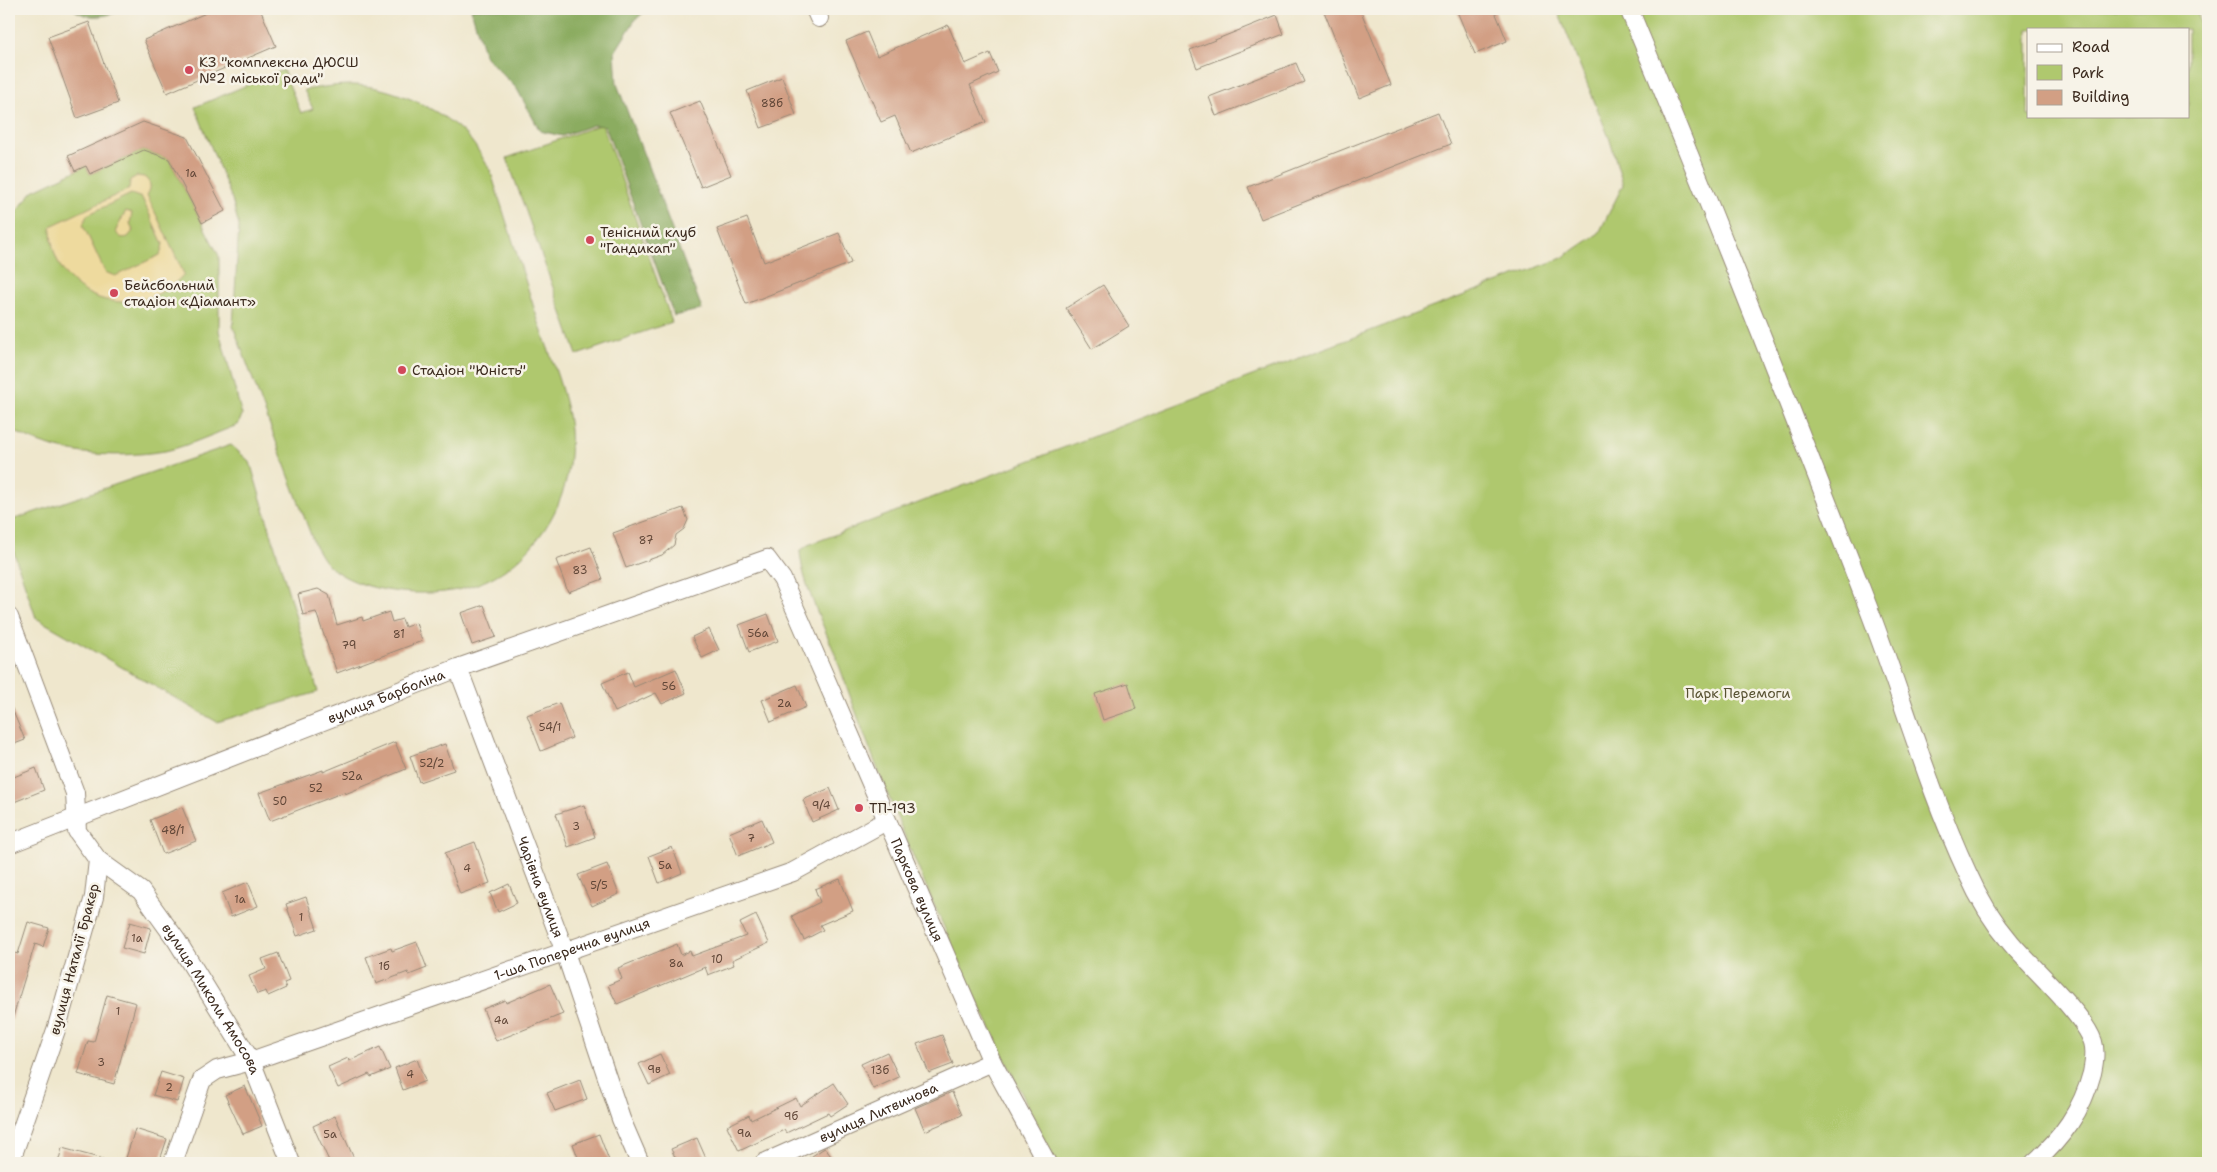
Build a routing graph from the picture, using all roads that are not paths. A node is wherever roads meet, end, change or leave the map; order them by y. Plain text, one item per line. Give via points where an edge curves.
1 (1629, 9) edge
2 (767, 559) joint
3 (9, 617) edge
4 (15, 656) edge
5 (458, 668) junction
6 (77, 817) junction
7 (886, 821) junction
8 (9, 844) edge
9 (98, 860) junction
10 (565, 952) junction
11 (250, 1061) junction
12 (992, 1062) junction
13 (10, 1163) edge
14 (173, 1163) edge
15 (291, 1163) edge
16 (640, 1163) edge
17 (764, 1163) edge
18 (1047, 1163) edge
19 (2034, 1163) edge

1 - 19 street via 1755,315 1967,873 1986,908 2010,941 2082,1023 2093,1042 2095,1060 2086,1096 2071,1124
2 - 5 street, вулиця Барболіна
2 - 7 street, Паркова вулиця via 782,580 802,622
3 - 4 street
4 - 6 street via 75,793
5 - 6 street, вулиця Барболіна
5 - 10 street, Чарівна вулиця
6 - 8 street, вулиця Барболіна
6 - 9 street via 77,831
7 - 10 street, 1-ша Поперечна вулиця via 793,872
7 - 12 street, Паркова вулиця
9 - 11 street, вулиця Миколи Амосова via 141,891 177,941
9 - 13 street, вулиця Наталії Бракер via 94,896 57,1027
10 - 11 street, 1-ша Поперечна вулиця
10 - 16 street, Чарівна вулиця via 621,1119
11 - 14 street, 1-ша Поперечна вулиця via 217,1070 202,1080
11 - 15 street, вулиця Миколи Амосова
12 - 17 street, вулиця Литвинова
12 - 18 street, Паркова вулиця

